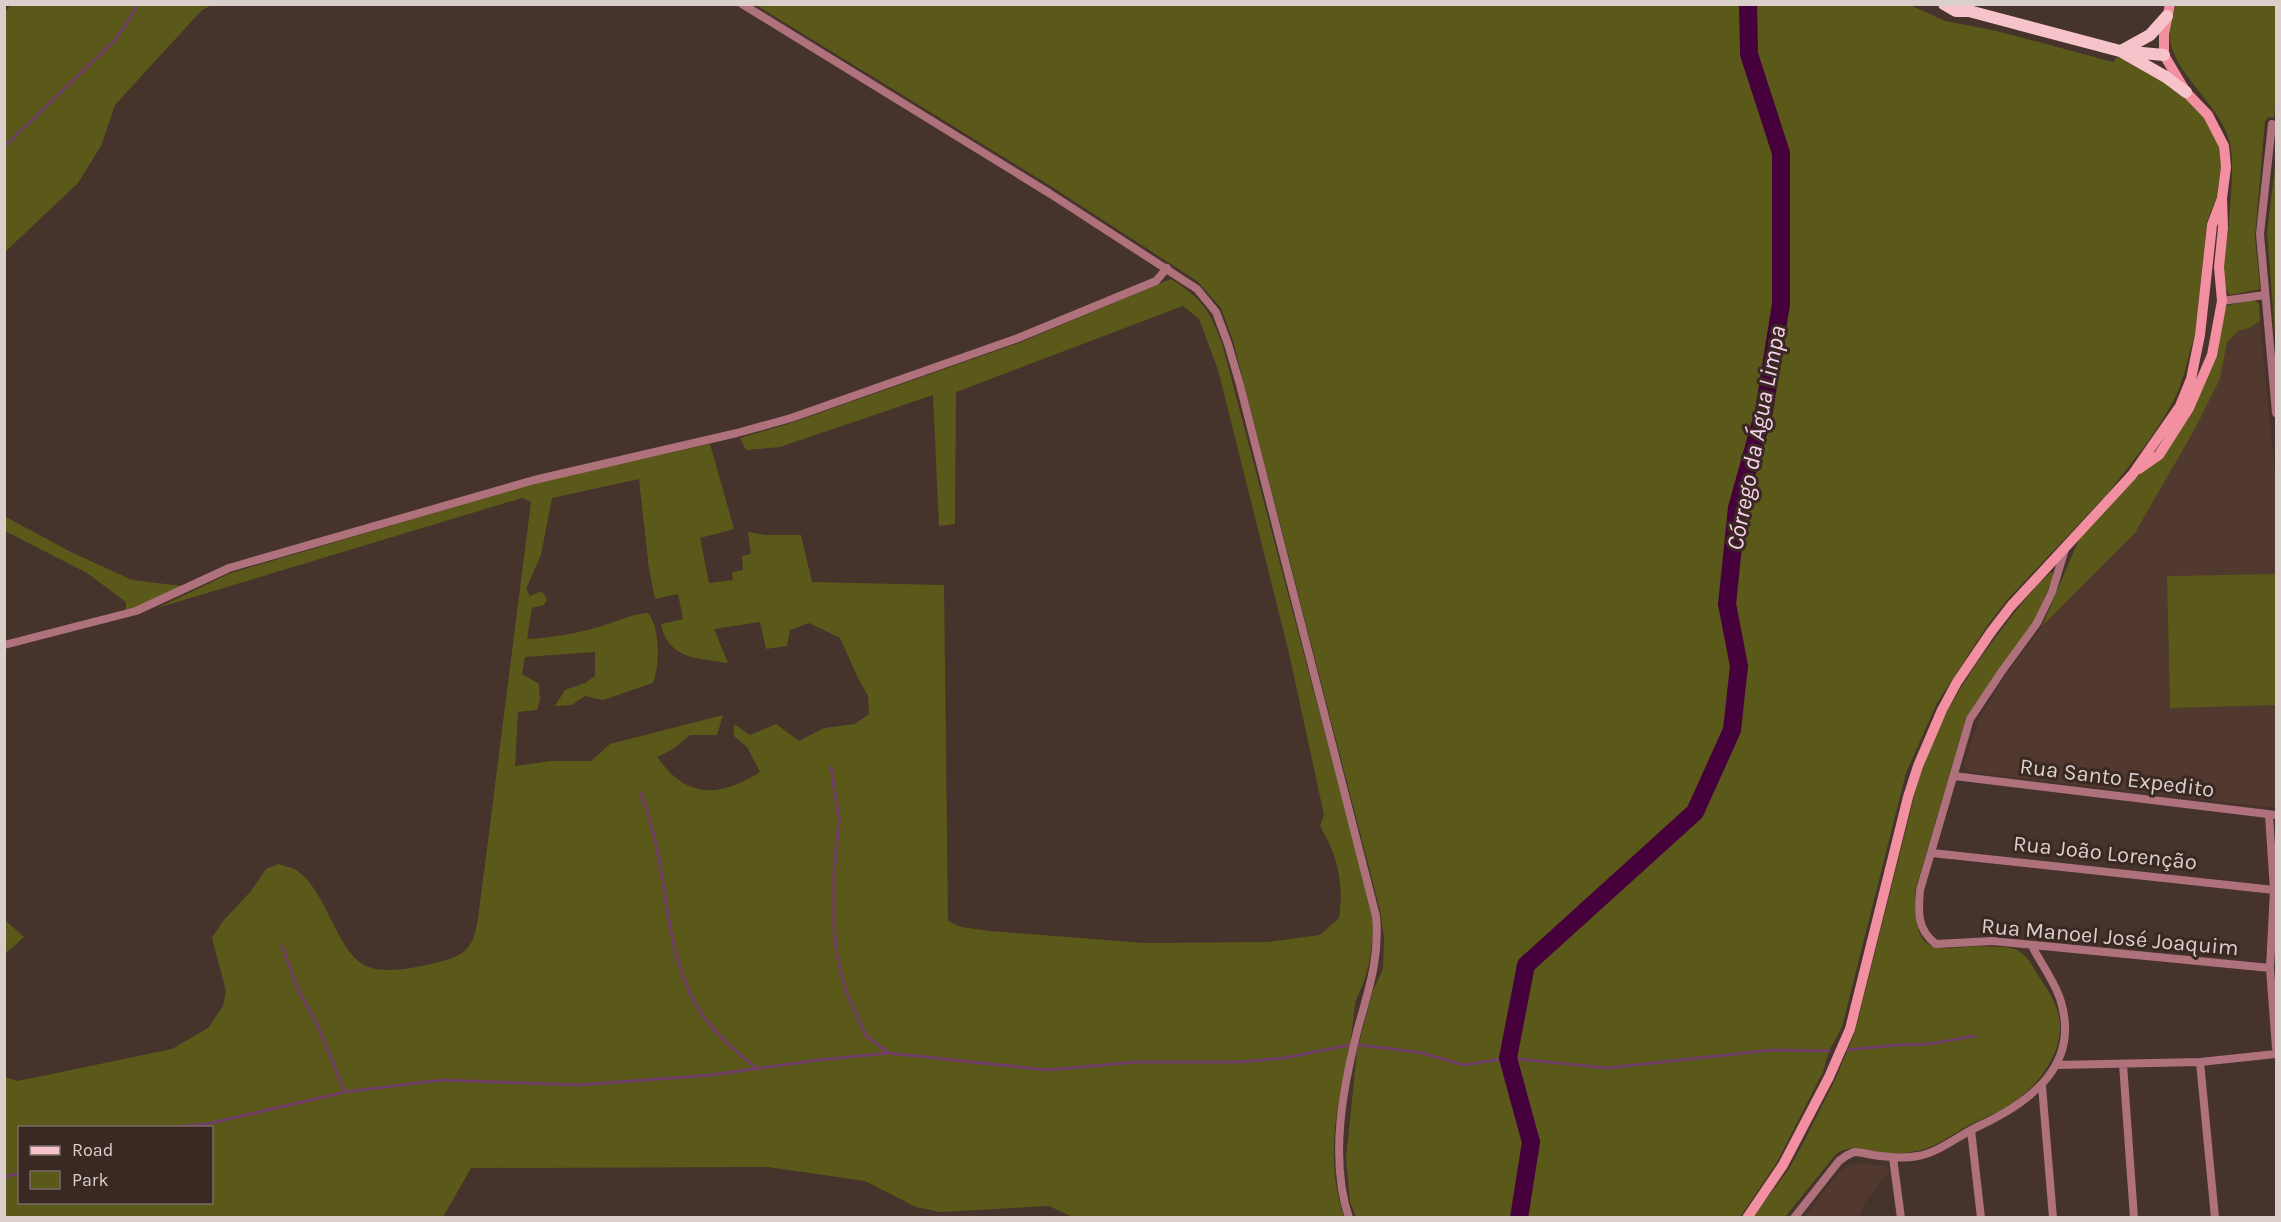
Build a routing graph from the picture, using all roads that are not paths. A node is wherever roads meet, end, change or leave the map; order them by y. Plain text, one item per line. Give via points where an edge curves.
1 (742, 4) edge
2 (1944, 4) edge
3 (1965, 8) edge
4 (2168, 10) edge
5 (2120, 51) junction
6 (2164, 55) junction
7 (2186, 92) junction
8 (2272, 124) dead end
9 (2222, 198) junction
10 (1167, 268) junction
11 (2204, 295) junction
12 (2265, 296) junction
13 (2222, 298) junction
14 (2200, 335) junction
15 (2216, 340) junction
16 (2277, 413) edge
17 (2132, 475) junction
18 (2066, 548) junction
19 (4, 645) edge
20 (1954, 776) junction
21 (2273, 815) edge
22 (1932, 853) junction
23 (2274, 890) junction
24 (2032, 946) junction
25 (2270, 968) junction
26 (2277, 1048) edge
27 (2277, 1053) edge
28 (2200, 1062) junction
29 (2123, 1064) junction
30 (2056, 1065) junction
31 (2042, 1086) junction
32 (1971, 1130) junction
33 (1893, 1158) junction
34 (1349, 1218) edge
35 (1747, 1218) edge
36 (1794, 1218) edge
37 (1900, 1218) edge
38 (1981, 1218) edge
39 (2053, 1218) edge
40 (2134, 1218) edge
41 (2215, 1218) edge

1 - 10 street
2 - 3 main road via 1956,11
3 - 5 main road
4 - 5 main road via 2150,35
4 - 6 main road
5 - 6 main road
5 - 7 main road
6 - 7 main road
7 - 9 main road via 2208,115 2224,146
8 - 12 street via 2260,234
9 - 11 main road via 2212,225
9 - 13 main road via 2218,267
10 - 19 street via 1156,281 1018,338 791,418 534,480 229,568 136,611
10 - 34 street via 1206,299 1216,312 1228,344 1376,916 1376,959 1341,1116 1340,1163
11 - 13 main road via 2213,292
11 - 14 main road
12 - 13 street
12 - 16 street
13 - 15 main road
14 - 15 main road via 2207,341
14 - 17 main road via 2191,379 2180,406
15 - 17 main road via 2202,380 2173,434 2159,455
17 - 18 main road
18 - 20 street via 2037,623 1970,719
18 - 35 main road via 2011,606 1942,710 1908,797 1850,1029 1787,1158
20 - 21 street, Rua Santo Expedito
20 - 22 street
21 - 23 street
22 - 23 street, Rua João Lorenção
22 - 24 street, Rua Manoel José Joaquim via 1920,890 1918,914 1928,938 1936,944 1948,945 1992,941
23 - 25 street
24 - 25 street, Rua Manoel José Joaquim
24 - 30 street via 2061,1001 2064,1044
25 - 26 street
27 - 28 street
28 - 29 street
28 - 41 street
29 - 30 street
29 - 40 street
30 - 31 street
31 - 32 street via 2011,1111
31 - 39 street
32 - 33 street via 1920,1156
32 - 38 street
33 - 36 street via 1854,1152 1846,1156
33 - 37 street

